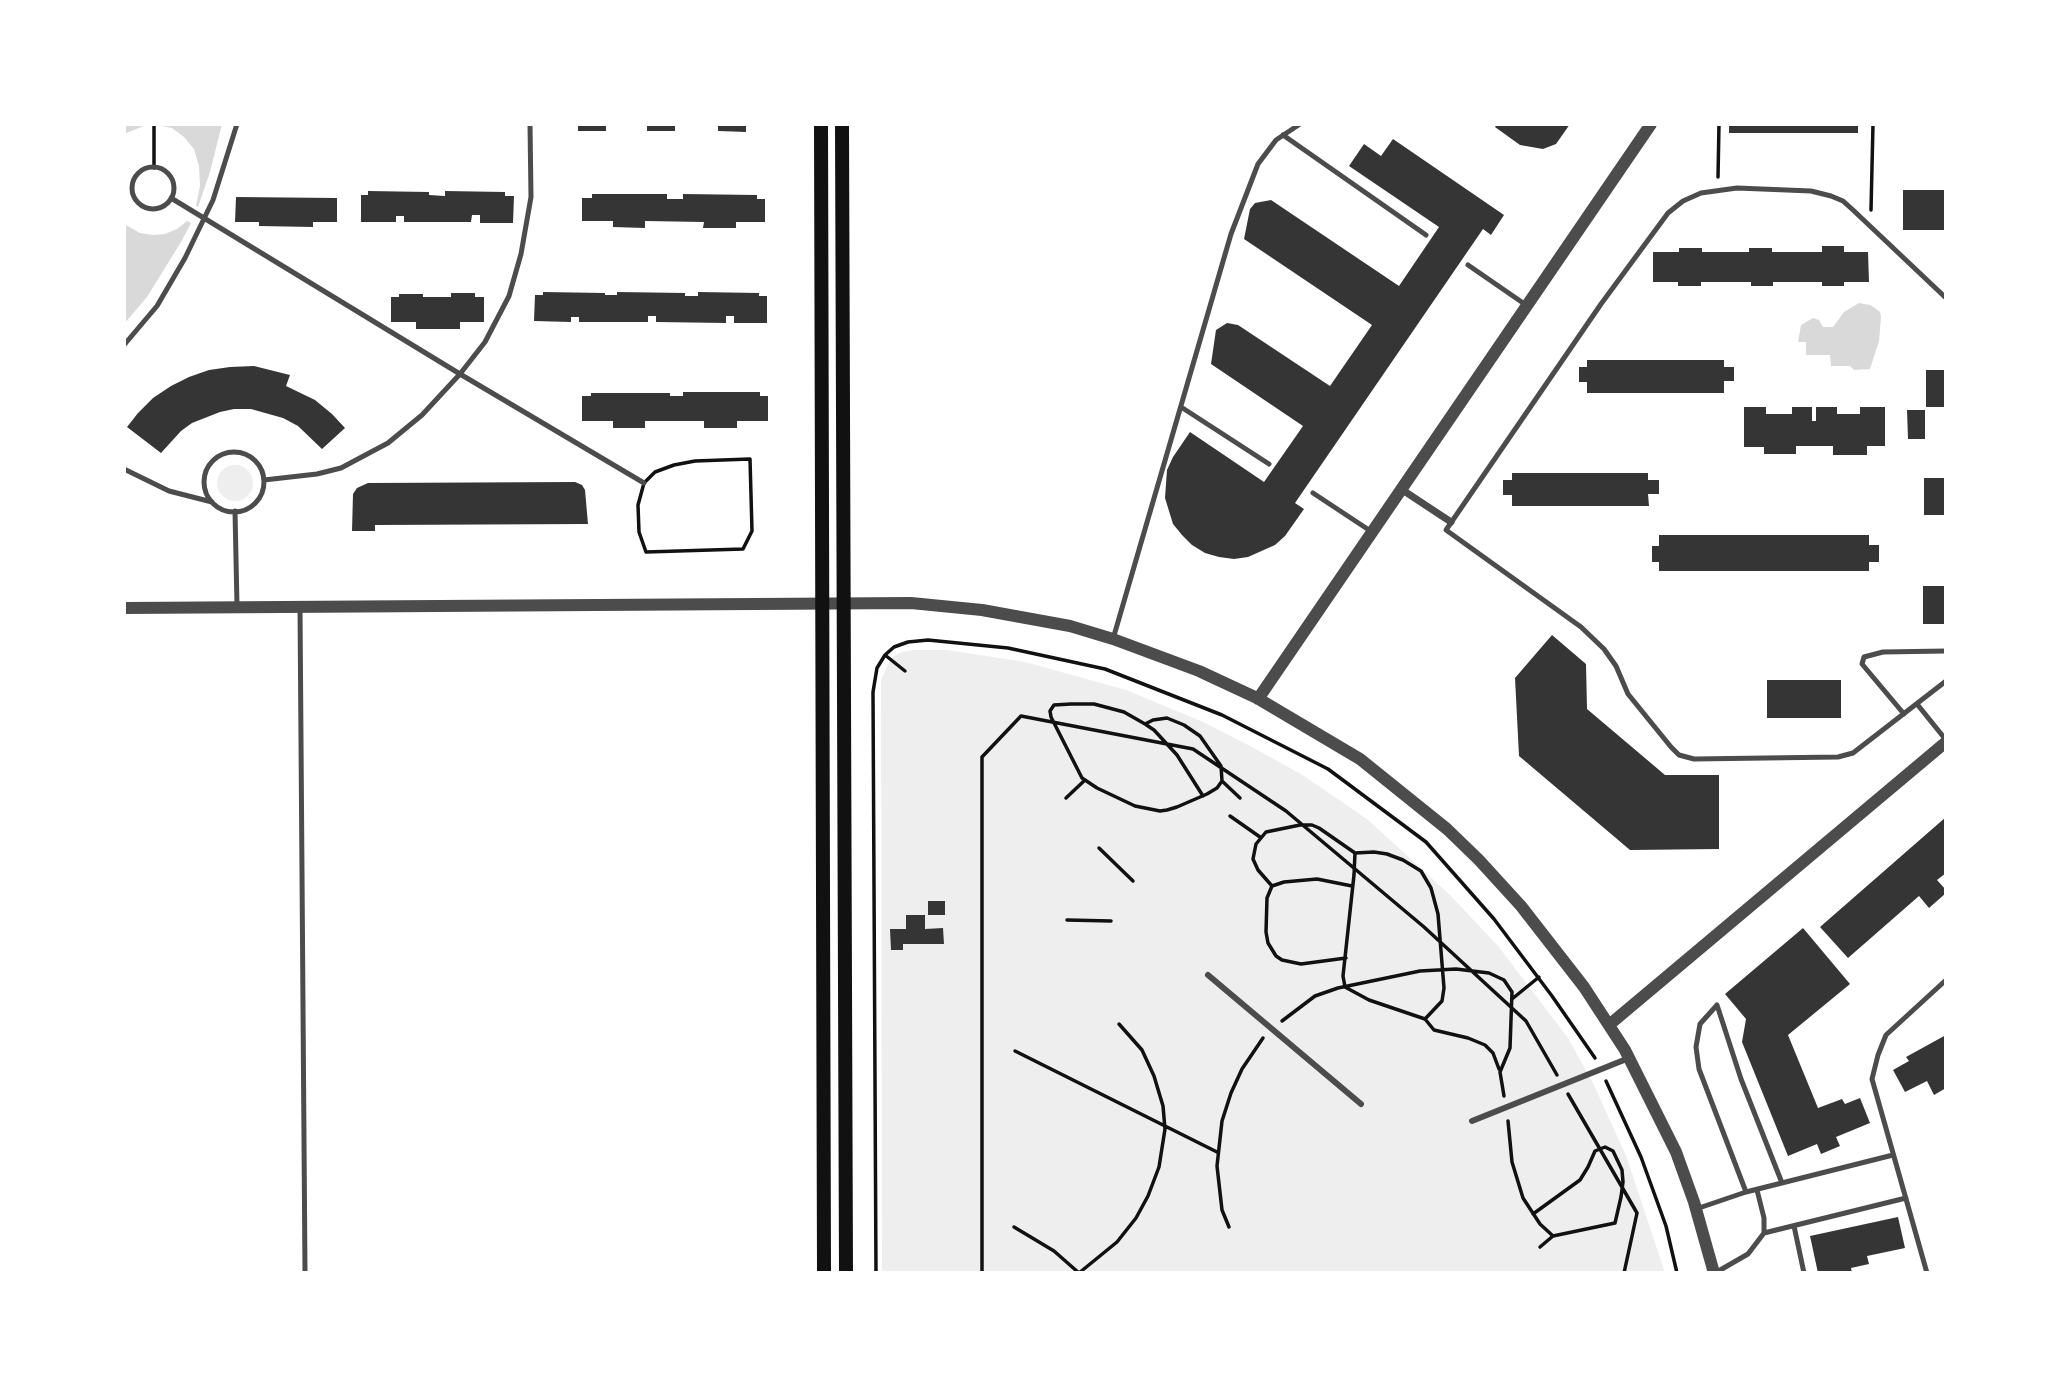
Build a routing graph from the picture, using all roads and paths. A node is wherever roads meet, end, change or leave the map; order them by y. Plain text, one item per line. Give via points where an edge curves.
1 (237, 124) edge
2 (530, 124) edge
3 (821, 124) edge
4 (842, 124) edge
5 (1300, 124) edge
6 (1651, 124) edge
7 (1719, 124) edge
8 (1873, 124) edge
9 (154, 126) edge
10 (1283, 135) junction
11 (154, 167) junction
12 (1718, 190) junction
13 (171, 198) junction
14 (206, 218) junction
15 (1871, 229) junction
16 (1426, 235) dead end
17 (1468, 265) dead end
18 (1946, 298) edge
19 (1527, 306) junction
20 (124, 345) edge
21 (460, 374) junction
22 (1181, 407) junction
23 (1269, 464) dead end
24 (124, 469) edge
25 (264, 480) junction
26 (644, 483) junction
27 (1401, 489) junction
28 (1313, 493) dead end
29 (212, 502) junction
30 (235, 512) junction
31 (1451, 522) junction
32 (1372, 532) junction
33 (821, 603) junction
34 (843, 603) junction
35 (237, 607) junction
36 (300, 607) junction
37 (124, 608) edge
38 (1114, 639) junction
39 (1946, 651) edge
40 (885, 655) junction
41 (905, 670) dead end
42 (1946, 681) edge
43 (1258, 699) junction
44 (1917, 704) junction
45 (1904, 714) junction
46 (1053, 722) junction
47 (1145, 724) junction
48 (1946, 741) edge
49 (1166, 743) junction
50 (1222, 768) junction
51 (1085, 780) junction
52 (1222, 781) junction
53 (1203, 796) junction
54 (1066, 798) dead end
55 (1240, 798) dead end
56 (1230, 816) dead end
57 (1303, 825) junction
58 (1260, 837) junction
59 (1099, 848) dead end
60 (1355, 853) junction
61 (1355, 869) junction
62 (1133, 881) dead end
63 (1272, 886) junction
64 (1352, 886) junction
65 (1066, 920) dead end
66 (1111, 920) dead end
67 (1441, 942) junction
68 (1346, 958) junction
69 (1443, 970) junction
70 (1471, 971) junction
71 (1208, 975) dead end
72 (1539, 978) junction
73 (1946, 980) edge
74 (1345, 987) junction
75 (1511, 999) junction
76 (1511, 1008) junction
77 (1426, 1019) junction
78 (1119, 1024) dead end
79 (1609, 1025) junction
80 (1272, 1029) junction
81 (1015, 1051) dead end
82 (1629, 1058) junction
83 (1600, 1069) junction
84 (1500, 1072) junction
85 (1562, 1084) junction
86 (1361, 1104) dead end
87 (1507, 1107) junction
88 (1472, 1121) dead end
89 (1165, 1126) junction
90 (1600, 1149) junction
91 (1218, 1152) junction
92 (1893, 1154) junction
93 (1782, 1183) junction
94 (1622, 1189) junction
95 (1757, 1189) junction
96 (1746, 1192) junction
97 (1906, 1198) junction
98 (1696, 1209) junction
99 (1533, 1214) junction
100 (1794, 1226) junction
101 (1014, 1227) dead end
102 (1229, 1227) dead end
103 (1764, 1233) junction
104 (1553, 1236) junction
105 (1540, 1247) dead end
106 (305, 1273) edge
107 (824, 1273) edge
108 (846, 1273) edge
109 (876, 1273) edge
110 (982, 1273) edge
111 (1079, 1273) edge
112 (1624, 1273) edge
113 (1677, 1273) edge
114 (1715, 1273) edge
115 (1804, 1273) edge
116 (1927, 1273) edge

1 - 14 lane
2 - 21 lane via 531,197 515,275 498,319
3 - 33 main road
4 - 34 main road
5 - 10 lane
6 - 19 street
7 - 12 path
8 - 15 path
9 - 11 path
10 - 16 lane
10 - 22 lane via 1258,164 1231,234
11 - 13 lane via 171,177
11 - 13 lane via 136,176 136,200 150,208 166,205
12 - 15 lane via 1811,191 1843,201
12 - 31 lane via 1683,201 1668,213
13 - 14 lane
14 - 20 lane via 157,306
14 - 21 lane
15 - 18 lane
17 - 19 lane
19 - 27 street
21 - 25 lane via 388,443 341,468
21 - 26 lane
22 - 23 lane
22 - 38 lane
24 - 29 lane via 169,491
25 - 29 lane via 261,468 248,455 222,454 205,474 206,493
25 - 30 lane via 257,502
26 - 26 path via 655,471 674,465 750,459 752,531 743,549 646,552 638,517
27 - 31 street
27 - 32 street
28 - 32 lane
29 - 30 lane
30 - 35 lane
31 - 45 lane via 1446,530 1581,627 1604,649 1628,694 1679,755 1838,757 1853,753
32 - 43 street
33 - 34 street
33 - 36 street
33 - 107 main road
34 - 38 street via 982,610
34 - 108 main road
35 - 36 street
35 - 37 street
36 - 106 lane
38 - 43 street via 1199,670
39 - 45 lane via 1883,652 1864,657 1862,664
40 - 41 path
40 - 72 path via 908,642 928,640 1008,648 1105,669 1222,715 1328,769 1426,842
40 - 109 path via 877,668 873,692
42 - 44 lane
43 - 79 street via 1360,759 1447,829 1521,906
44 - 45 lane
44 - 48 lane
46 - 47 path via 1049,711 1054,705 1094,704 1124,712
46 - 49 path
46 - 51 path
46 - 110 path via 1021,716 982,757
47 - 49 path
47 - 50 path via 1167,718 1184,725 1200,736
48 - 79 street
49 - 50 path via 1193,749
49 - 53 path
50 - 52 path
50 - 57 path
51 - 53 path via 1135,806 1160,811
51 - 54 path
52 - 53 path
52 - 55 path
56 - 58 path
57 - 58 path via 1272,829
57 - 60 path via 1319,828
57 - 61 path
58 - 63 path via 1253,859
59 - 62 path
60 - 61 path
60 - 67 path via 1387,854 1421,871 1431,888
61 - 64 path
61 - 67 path
63 - 64 path via 1317,879
63 - 68 path via 1266,932 1276,956 1301,964
64 - 68 path
65 - 66 path
67 - 69 path
67 - 70 path
68 - 74 path
69 - 70 path
69 - 74 path
69 - 77 path via 1442,1001
70 - 75 path via 1489,972 1504,980
70 - 76 path
71 - 80 street
72 - 75 path
72 - 83 path
73 - 92 lane via 1886,1035 1878,1055 1872,1079
74 - 77 path
74 - 80 path via 1315,996
75 - 76 path
76 - 84 path via 1510,1048
76 - 85 path via 1526,1021
77 - 84 path via 1434,1030 1485,1045
78 - 89 path via 1142,1050 1154,1076
79 - 82 street
80 - 86 street
80 - 91 path via 1258,1044 1231,1093
81 - 89 path
82 - 83 street
82 - 98 street via 1676,1152
83 - 85 street
83 - 113 path via 1641,1157
84 - 87 path
85 - 87 street
85 - 90 path
87 - 88 street
87 - 99 path via 1514,1171
89 - 91 path
89 - 111 path via 1159,1167 1136,1218 1117,1242
90 - 94 path
90 - 94 path via 1613,1151 1622,1170
90 - 99 path via 1580,1180
91 - 102 path via 1219,1194
92 - 93 lane
92 - 97 lane
93 - 95 lane
93 - 96 lane via 1717,1005 1700,1024 1696,1046 1699,1069
94 - 104 path via 1615,1223
94 - 112 path via 1636,1213
95 - 96 lane
95 - 103 lane
96 - 98 lane
97 - 100 lane
97 - 116 lane
98 - 114 street
99 - 104 path
100 - 103 lane
100 - 115 lane
101 - 111 path via 1054,1251
103 - 114 lane via 1748,1254
104 - 105 path

